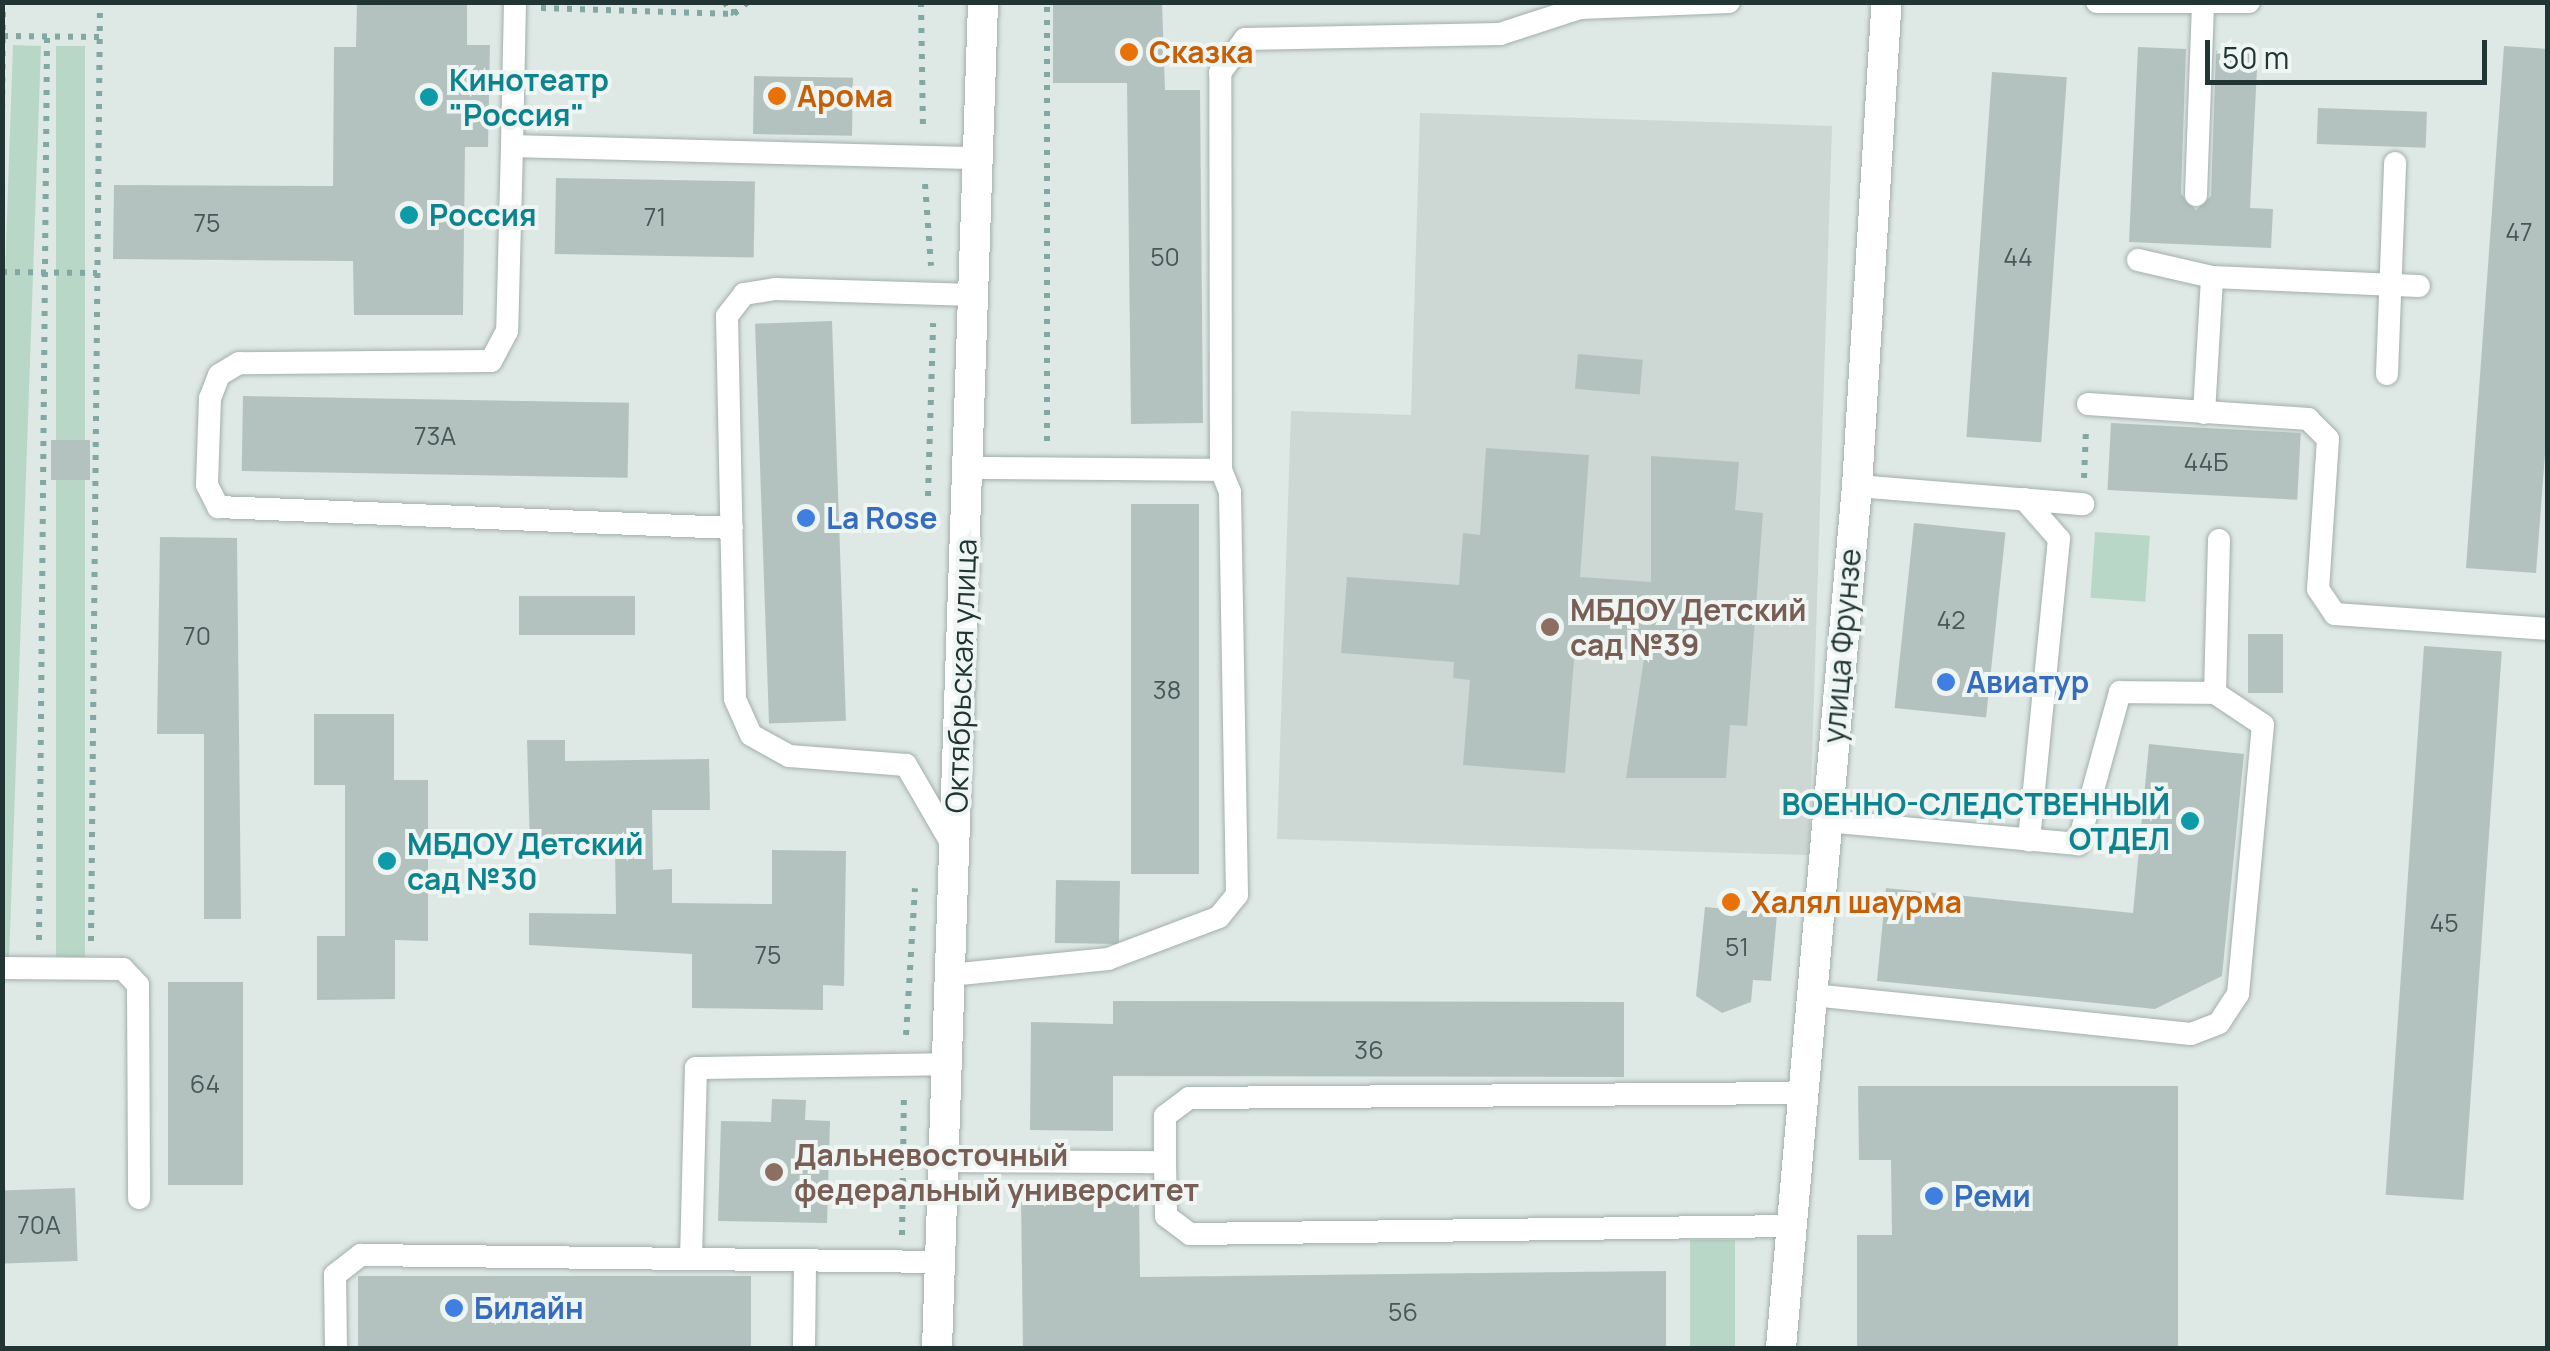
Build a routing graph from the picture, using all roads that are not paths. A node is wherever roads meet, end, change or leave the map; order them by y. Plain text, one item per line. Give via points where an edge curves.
1 (983, 2) edge
2 (1728, 2) edge
3 (1886, 2) edge
4 (2097, 2) edge
5 (2249, 2) edge
6 (515, 5) edge
7 (2203, 6) junction
8 (512, 146) junction
9 (978, 158) junction
10 (2395, 163) dead end
11 (2196, 195) dead end
12 (2138, 260) dead end
13 (2212, 277) junction
14 (2390, 284) junction
15 (2419, 286) dead end
16 (974, 295) junction
17 (2387, 374) dead end
18 (2088, 404) road end
19 (2204, 413) junction
20 (969, 468) junction
21 (1221, 470) junction
22 (1857, 486) junction
23 (2024, 499) junction
24 (2082, 504) road end
25 (732, 528) junction
26 (2219, 540) dead end
27 (2548, 629) edge
28 (2215, 692) junction
29 (1826, 821) junction
30 (2029, 841) junction
31 (954, 848) junction
32 (2, 968) edge
33 (950, 975) junction
34 (1813, 995) junction
35 (947, 1064) junction
36 (1803, 1092) junction
37 (942, 1161) junction
38 (1165, 1162) junction
39 (139, 1198) dead end
40 (1791, 1226) junction
41 (691, 1258) junction
42 (805, 1260) junction
43 (940, 1262) junction
44 (336, 1348) edge
45 (804, 1348) edge
46 (937, 1348) edge
47 (1781, 1348) edge

1 - 9 street, Октябрьская улица
2 - 21 lane via 1580,8 1500,34 1245,39 1220,73
3 - 22 street, улица Фрунзе
4 - 7 lane
5 - 7 lane
6 - 8 lane
7 - 11 lane
8 - 9 lane
8 - 25 lane via 507,331 491,361 239,363 219,375 210,398 207,485 218,507
9 - 16 street, Октябрьская улица
10 - 14 lane
12 - 13 lane
13 - 14 lane
13 - 19 lane
14 - 15 lane
14 - 17 lane
16 - 20 street, Октябрьская улица
16 - 25 lane via 744,294 727,316
18 - 19 lane
19 - 27 lane via 2308,419 2328,438 2318,589 2335,614
20 - 21 lane
20 - 31 street, Октябрьская улица
21 - 33 lane via 1230,492 1236,894 1219,917 1108,960
22 - 23 lane
22 - 29 street, улица Фрунзе
23 - 24 lane
23 - 30 lane via 2059,538
25 - 31 lane via 735,699 751,735 790,756 906,765
26 - 28 lane
28 - 30 lane via 2120,692 2110,703 2078,844
28 - 34 lane via 2263,725 2238,994 2219,1023 2191,1034
29 - 30 lane
29 - 34 street, улица Фрунзе
31 - 33 street, Октябрьская улица
32 - 39 lane via 123,969 138,985
33 - 35 street, Октябрьская улица
34 - 36 street, улица Фрунзе
35 - 37 street, Октябрьская улица
35 - 41 lane via 696,1068
36 - 38 lane via 1189,1098 1164,1116
36 - 40 street, улица Фрунзе
37 - 38 lane
37 - 43 street, Октябрьская улица
38 - 40 lane via 1166,1216 1190,1234
40 - 47 street, улица Фрунзе
41 - 42 lane
41 - 44 lane via 361,1255 335,1275
42 - 43 lane
42 - 45 lane
43 - 46 street, Октябрьская улица

